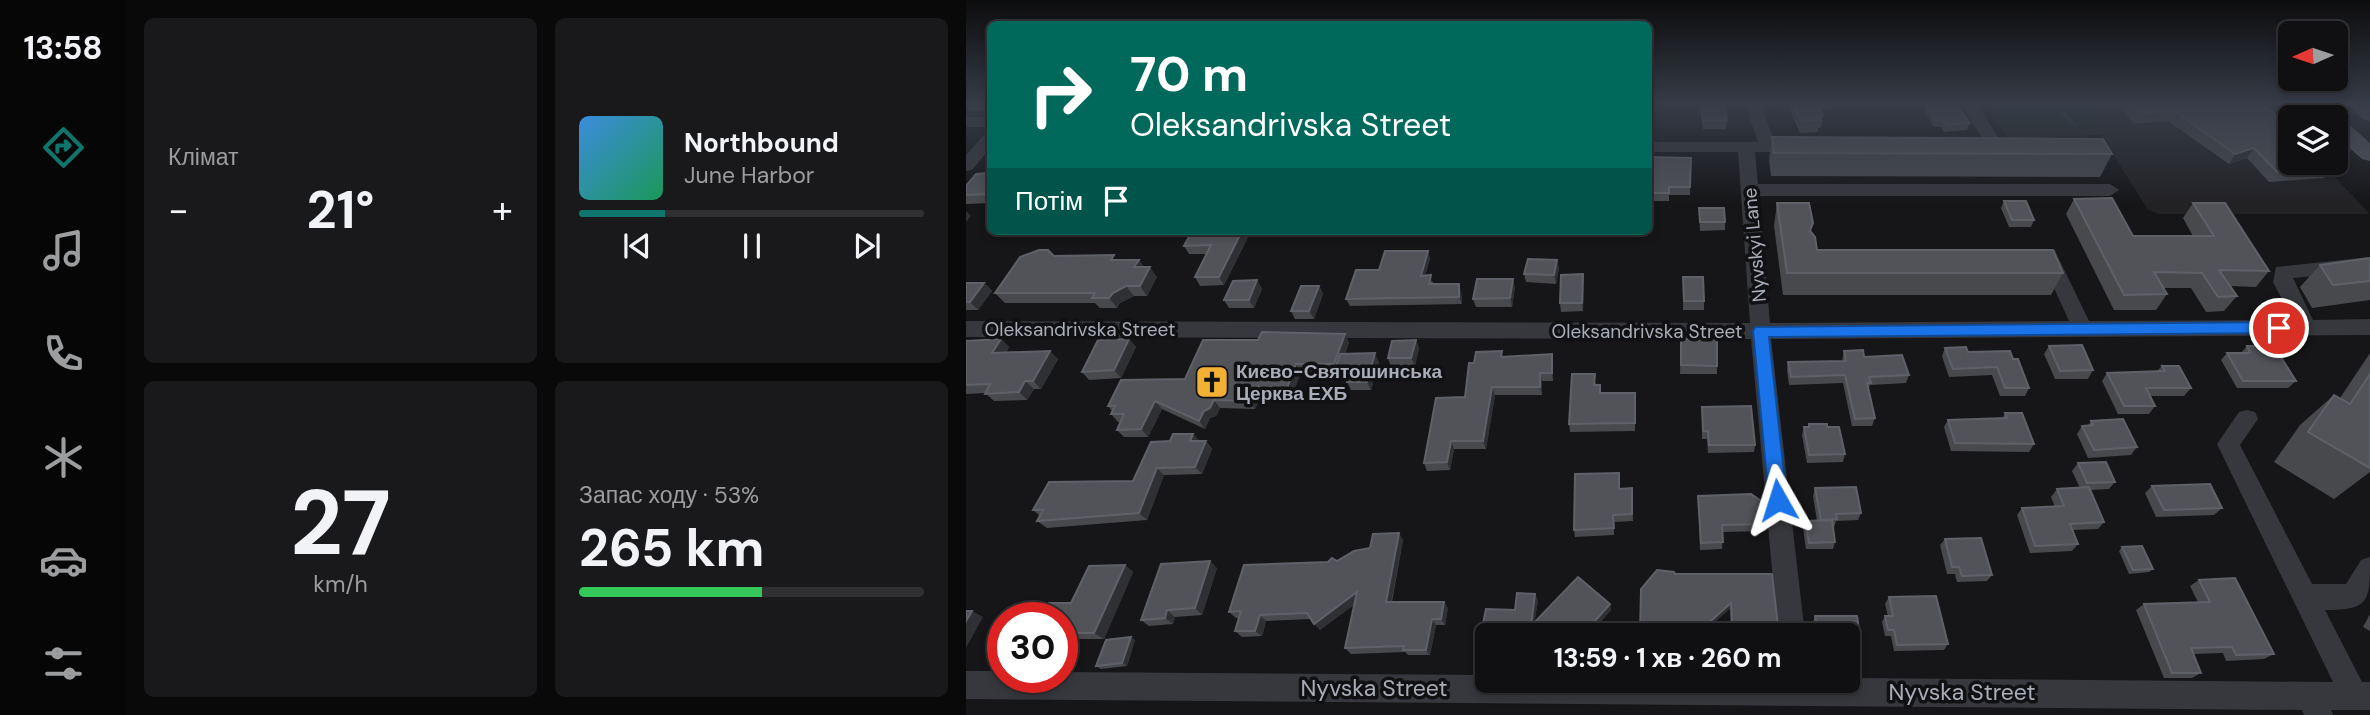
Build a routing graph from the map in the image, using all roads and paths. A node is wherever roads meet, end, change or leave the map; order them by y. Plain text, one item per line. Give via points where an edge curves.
1 (1765, 137) edge
2 (1997, 137) edge
3 (2350, 137) edge
4 (987, 145) edge
5 (1969, 145) edge
6 (1822, 146) edge
7 (1652, 147) edge
8 (1746, 147) junction
9 (1768, 147) junction
10 (2370, 154) edge
11 (966, 166) edge
12 (1750, 190) junction
13 (2110, 190) dead end
14 (2033, 252) edge
15 (2370, 264) edge
16 (2307, 327) junction
17 (2370, 327) edge
18 (966, 329) edge
19 (2084, 329) junction
20 (1761, 331) junction
21 (2247, 419) dead end
22 (2370, 569) edge
23 (2305, 597) junction
24 (1791, 623) edge
25 (966, 685) edge
26 (1475, 686) edge
27 (1860, 688) edge
28 (2362, 695) edge
29 (2314, 705) edge

1 - 9 street
2 - 5 street via 2004,145
3 - 10 main road
4 - 11 street
6 - 9 street
7 - 8 street
8 - 9 street
8 - 12 street, Nyvskyi Lane
12 - 13 street
12 - 20 street, Nyvskyi Lane
14 - 19 street via 2047,252
15 - 16 street via 2283,272 2283,282
16 - 17 street, Oleksandrivska Street
16 - 19 street, Oleksandrivska Street
18 - 20 street, Oleksandrivska Street
19 - 20 street, Oleksandrivska Street
20 - 24 street, Nyvskyi Lane
21 - 23 street via 2228,444
22 - 23 street via 2353,597
23 - 28 street
25 - 26 street, Nyvska Street
27 - 29 street, Nyvska Street
28 - 29 street, Nyvska Street

